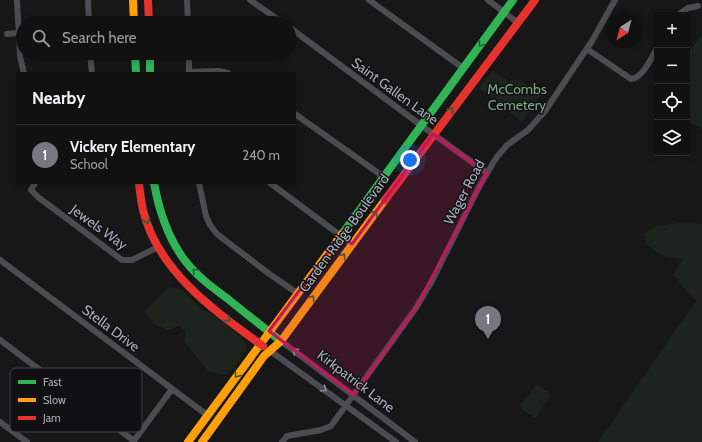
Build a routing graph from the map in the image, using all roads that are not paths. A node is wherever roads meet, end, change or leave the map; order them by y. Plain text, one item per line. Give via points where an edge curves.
1 (17, 0) edge
2 (88, 0) edge
3 (134, 0) edge
4 (148, 0) edge
5 (187, 0) edge
6 (250, 0) edge
7 (369, 0) edge
8 (488, 0) edge
9 (513, 0) edge
10 (535, 0) edge
11 (615, 0) edge
12 (698, 6) dead end
13 (504, 12) junction
14 (682, 12) edge
15 (17, 16) edge
16 (89, 16) edge
17 (134, 16) edge
18 (149, 16) edge
19 (188, 16) edge
20 (273, 16) edge
21 (517, 22) junction
22 (296, 32) edge
23 (7, 34) dead end
24 (16, 34) edge
25 (587, 49) junction
26 (654, 53) edge
27 (21, 60) edge
28 (91, 60) edge
29 (135, 60) edge
30 (150, 60) edge
31 (189, 60) edge
32 (463, 68) junction
33 (24, 72) edge
34 (92, 72) edge
35 (136, 72) edge
36 (150, 72) edge
37 (189, 72) edge
38 (223, 72) edge
39 (296, 115) edge
40 (422, 126) junction
41 (433, 134) junction
42 (488, 173) junction
43 (384, 177) junction
44 (35, 184) edge
45 (139, 184) edge
46 (154, 184) edge
47 (199, 184) edge
48 (271, 184) edge
49 (340, 236) junction
50 (352, 244) junction
51 (158, 246) junction
52 (0, 260) edge
53 (297, 293) junction
54 (269, 331) junction
55 (0, 340) edge
56 (281, 341) junction
57 (260, 344) junction
58 (269, 350) junction
59 (37, 368) edge
60 (172, 389) junction
61 (354, 395) junction
62 (346, 405) junction
63 (207, 415) junction
64 (0, 422) edge
65 (10, 429) edge
66 (142, 429) edge
67 (14, 432) edge
68 (121, 432) edge
69 (140, 432) edge
70 (133, 441) edge
71 (27, 442) edge
72 (188, 442) edge
73 (198, 442) edge
74 (202, 442) edge
75 (282, 442) edge
76 (396, 442) edge
77 (415, 442) edge

1 - 15 street
2 - 16 street
3 - 17 main road
4 - 18 main road
5 - 19 street
6 - 20 street
7 - 32 street
8 - 13 street
9 - 13 main road, Garden Ridge Boulevard
10 - 21 main road, Garden Ridge Boulevard
11 - 25 street, Wager Road
12 - 14 street
13 - 21 street
13 -> 32 main road, Garden Ridge Boulevard
41 -> 21 main road, Garden Ridge Boulevard
22 - 40 street, Saint Gallen Lane
23 - 24 street
25 - 26 street via 630,79 634,79 643,70
25 - 42 street, Wager Road via 544,111 528,130 507,145
27 - 33 street
28 - 34 street
29 - 35 main road
30 - 36 main road
31 - 37 street
32 - 40 main road, Garden Ridge Boulevard
37 - 38 street
39 - 43 street
40 - 41 street, Saint Gallen Lane
40 - 43 main road, Garden Ridge Boulevard
41 - 42 street, Saint Gallen Lane
50 -> 41 main road, Garden Ridge Boulevard
42 - 61 street, Wager Road via 416,308
43 - 49 main road, Garden Ridge Boulevard
44 - 51 street, Jewels Way via 32,190 38,197 122,260 132,260
45 -> 51 main road via 144,213
54 -> 46 main road via 213,288 187,263 177,248 158,205
47 - 53 street via 206,216 217,234
48 - 49 street
49 - 50 street
49 - 53 main road, Garden Ridge Boulevard
56 -> 50 main road, Garden Ridge Boulevard
51 -> 57 main road via 175,272 191,289
52 - 60 street, Stella Drive
53 - 54 main road, Garden Ridge Boulevard
54 - 56 main road
54 - 57 main road, Garden Ridge Boulevard
55 - 59 street
56 - 58 main road, Garden Ridge Boulevard
61 -> 56 street, Kirkpatrick Lane
57 - 58 main road
57 -> 63 main road, Garden Ridge Boulevard
58 -> 62 street, Kirkpatrick Lane
58 - 74 main road, Garden Ridge Boulevard
60 - 63 street, Stella Drive
60 - 66 street
61 - 62 street, Wager Road
61 - 77 street, Kirkpatrick Lane
62 - 75 street, Wager Road via 331,426 287,436
62 - 76 street, Kirkpatrick Lane
63 - 72 main road, Garden Ridge Boulevard
63 - 73 main road via 210,420
64 - 65 street
67 - 71 street
68 - 70 street
69 - 70 street

